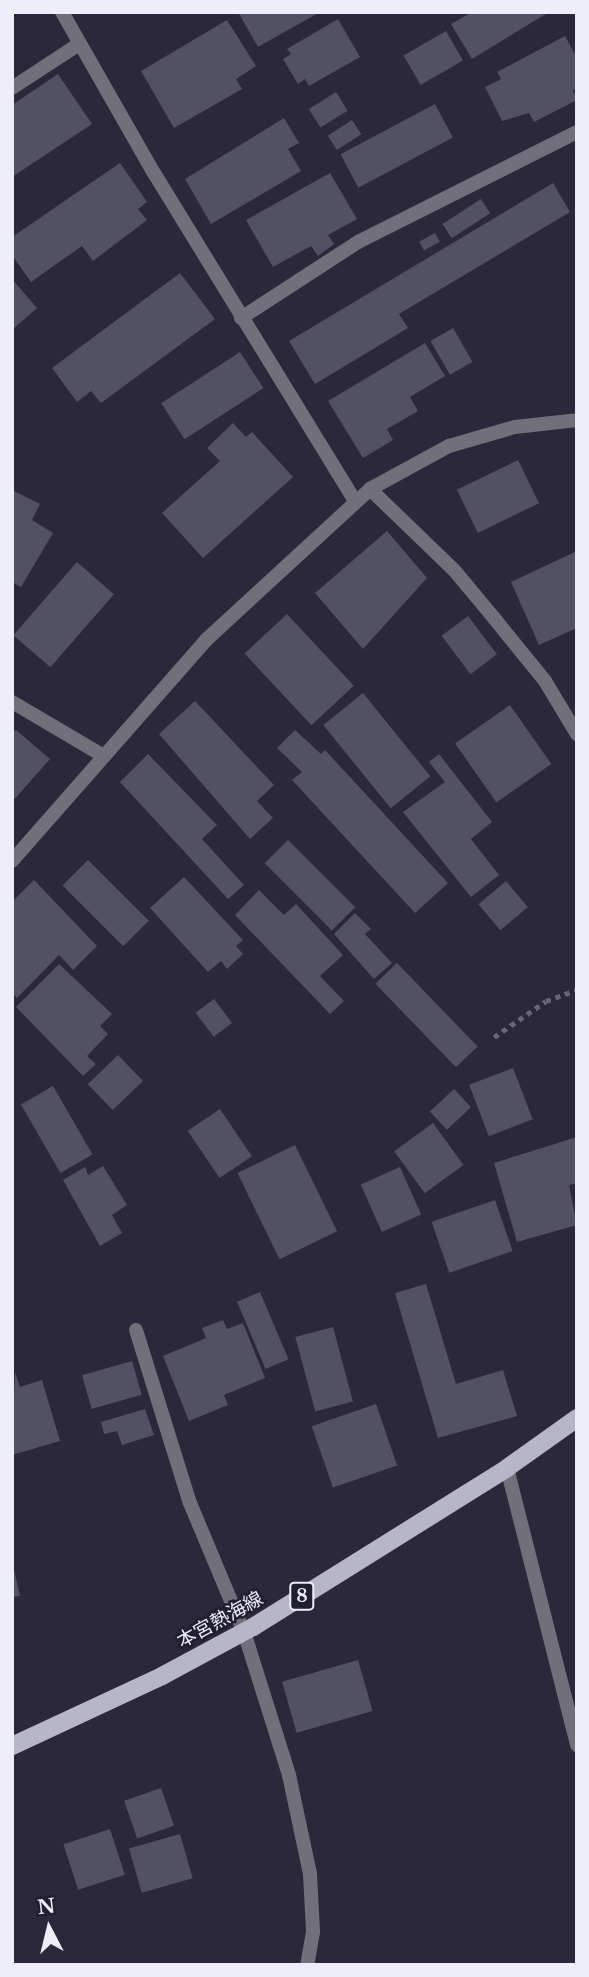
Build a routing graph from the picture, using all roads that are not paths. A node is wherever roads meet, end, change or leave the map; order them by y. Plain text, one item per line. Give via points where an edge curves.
1 (62, 12) edge
2 (79, 44) junction
3 (12, 88) edge
4 (577, 132) edge
5 (242, 318) junction
6 (577, 420) edge
7 (370, 489) junction
8 (355, 501) junction
9 (12, 702) edge
10 (577, 734) edge
11 (102, 755) junction
12 (12, 861) edge
13 (136, 1330) dead end
14 (577, 1419) edge
15 (507, 1468) junction
16 (244, 1632) junction
17 (577, 1745) edge
18 (12, 1746) edge
19 (307, 1965) edge

1 - 2 street
2 - 3 street
2 - 5 street
4 - 5 street via 358,242
5 - 8 street
6 - 7 street via 515,427 449,446
7 - 8 street
7 - 10 street via 454,570 545,681
8 - 11 street via 206,640
9 - 11 street
11 - 12 street
13 - 16 street via 190,1503
14 - 15 main road, 本宮熱海線 / 8
15 - 16 main road, 本宮熱海線 / 8
15 - 17 street
16 - 18 main road, 本宮熱海線 / 8
16 - 19 street via 289,1775 310,1874 313,1932

